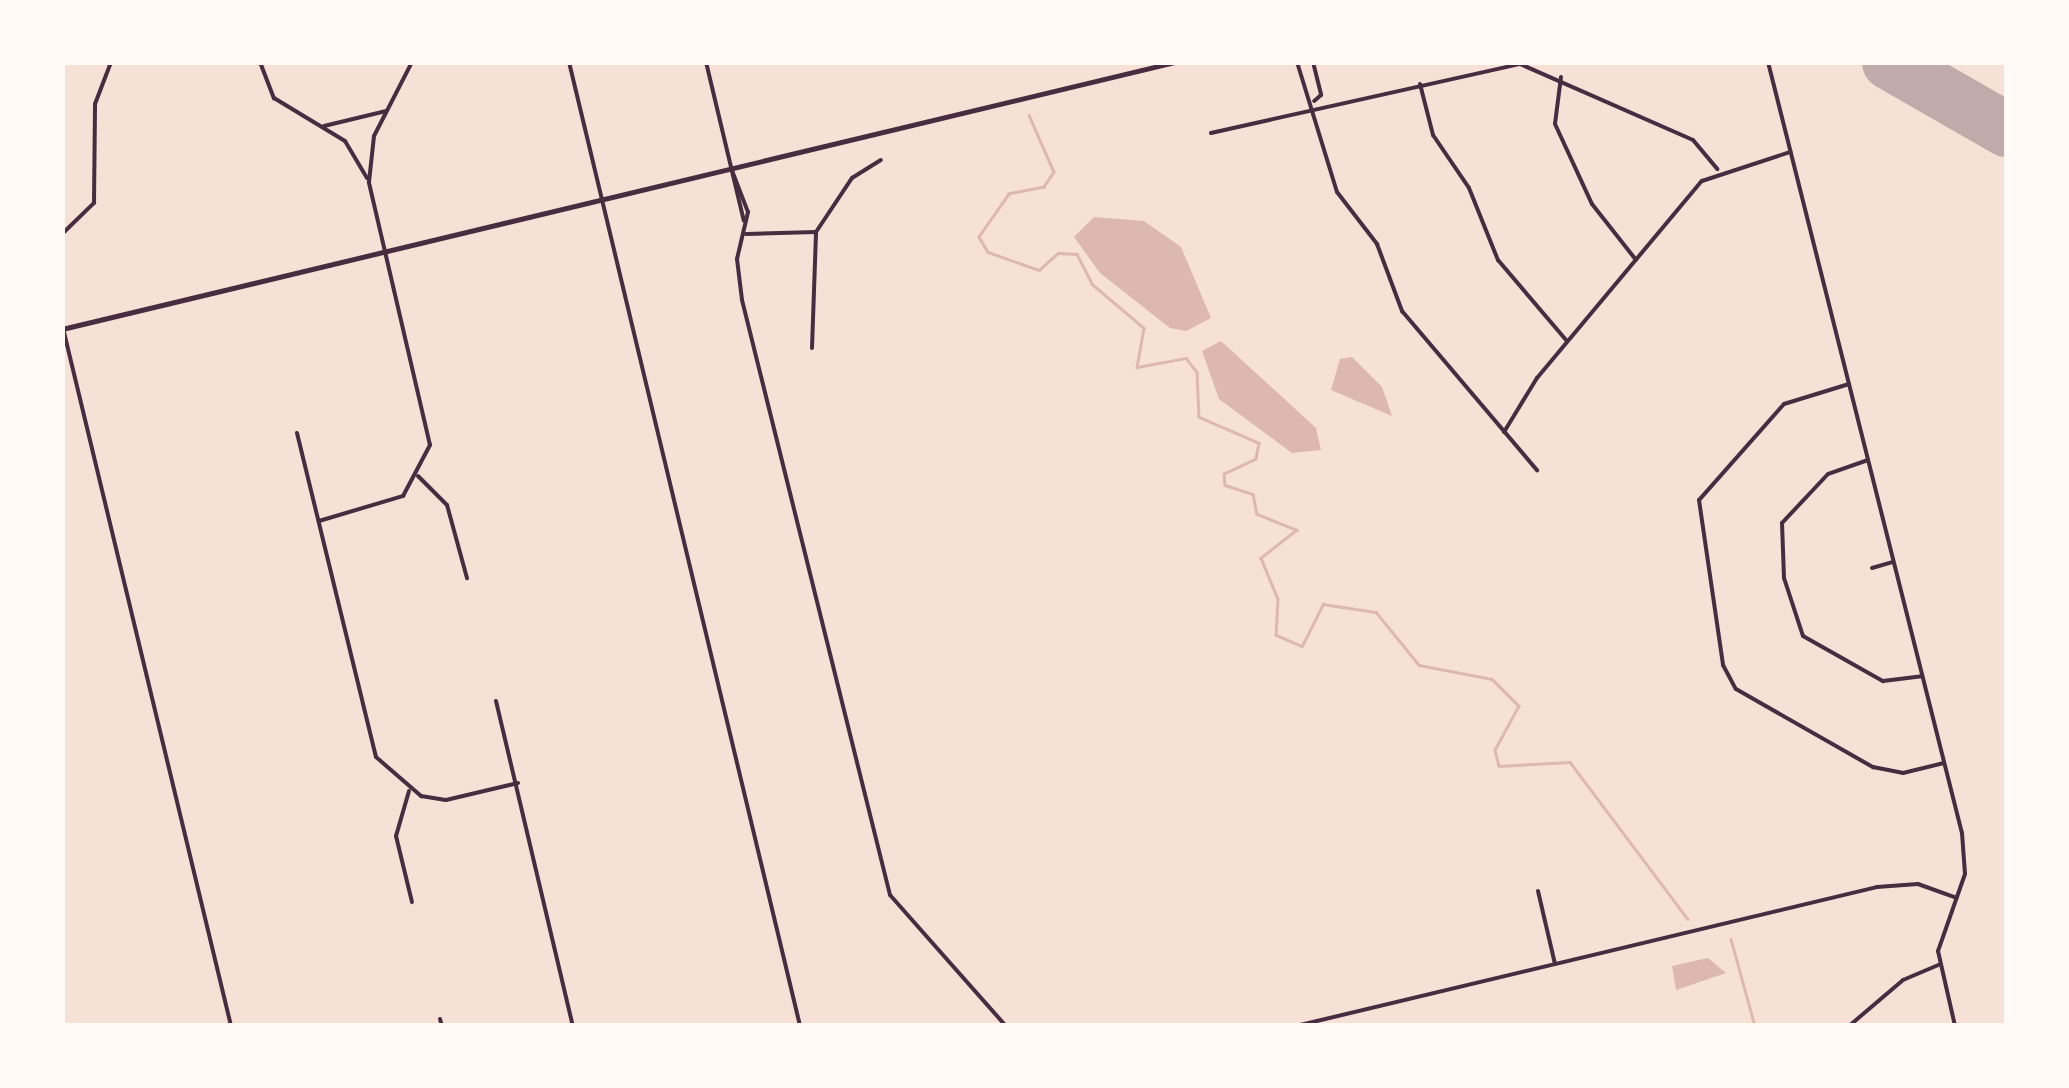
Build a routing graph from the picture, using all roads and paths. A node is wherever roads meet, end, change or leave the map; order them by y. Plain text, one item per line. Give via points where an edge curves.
1 (111, 62) edge
2 (260, 62) edge
3 (412, 62) edge
4 (569, 62) edge
5 (706, 62) edge
6 (1175, 62) edge
7 (1297, 62) edge
8 (1313, 62) edge
9 (1768, 62) edge
10 (1561, 77) junction
11 (1420, 84) junction
12 (1314, 101) junction
13 (1315, 108) junction
14 (386, 111) junction
15 (324, 126) junction
16 (1211, 133) dead end
17 (1790, 152) junction
18 (881, 160) dead end
19 (731, 168) junction
20 (1717, 169) junction
21 (369, 182) junction
22 (602, 200) junction
23 (745, 222) junction
24 (816, 232) junction
25 (62, 234) edge
26 (744, 234) junction
27 (386, 251) junction
28 (1636, 260) junction
29 (63, 328) edge
30 (1566, 341) junction
31 (812, 348) dead end
32 (1848, 384) junction
33 (1504, 432) junction
34 (297, 433) dead end
35 (1868, 460) junction
36 (1537, 470) dead end
37 (418, 476) junction
38 (319, 522) junction
39 (1894, 562) junction
40 (1872, 568) dead end
41 (466, 578) dead end
42 (1922, 676) junction
43 (496, 701) dead end
44 (1944, 763) junction
45 (518, 783) junction
46 (409, 791) junction
47 (1538, 891) dead end
48 (1957, 898) junction
49 (412, 902) dead end
50 (1555, 964) junction
51 (1939, 964) junction
52 (232, 1026) edge
53 (572, 1026) edge
54 (800, 1026) edge
55 (1006, 1026) edge
56 (1296, 1026) edge
57 (1850, 1026) edge
58 (1955, 1026) edge

1 - 25 street via 95,104 94,203
2 - 15 street via 274,98
3 - 14 street
4 - 22 street
5 - 19 street
6 - 19 street
7 - 12 street
8 - 12 street via 1321,95
9 - 17 street
10 - 11 street via 1511,64
10 - 20 street via 1693,140
10 - 28 street via 1556,124 1592,204
11 - 13 street
11 - 30 street via 1432,134 1469,188 1498,260
12 - 13 street
13 - 16 street
13 - 33 street via 1338,192 1377,244 1402,311
14 - 15 street
14 - 21 street
15 - 21 street via 345,141
17 - 20 street
17 - 32 street
18 - 24 street via 852,178
19 - 22 street
19 - 23 street
19 - 23 street
20 - 28 street
21 - 27 street
22 - 27 street
22 - 54 street
23 - 26 street
24 - 26 street
24 - 31 street
26 - 55 street via 742,300 890,895
27 - 29 street
27 - 37 street via 429,422
28 - 30 street
29 - 52 street
30 - 33 street
32 - 35 street
32 - 44 street via 1784,404 1698,500 1723,664 1736,690 1873,766 1902,773
33 - 36 street
34 - 38 street
35 - 39 street
35 - 42 street via 1828,474 1782,523 1784,578 1802,636 1884,681
37 - 38 street via 386,506
37 - 41 street via 447,505
38 - 46 street via 376,757
39 - 40 street
39 - 42 street
42 - 44 street
43 - 45 street
44 - 48 street via 1964,849
45 - 46 street via 446,800
45 - 53 street
46 - 49 street via 396,836
47 - 50 street
48 - 50 street via 1900,882
48 - 51 street
50 - 56 street
51 - 57 street via 1903,980
51 - 58 street

